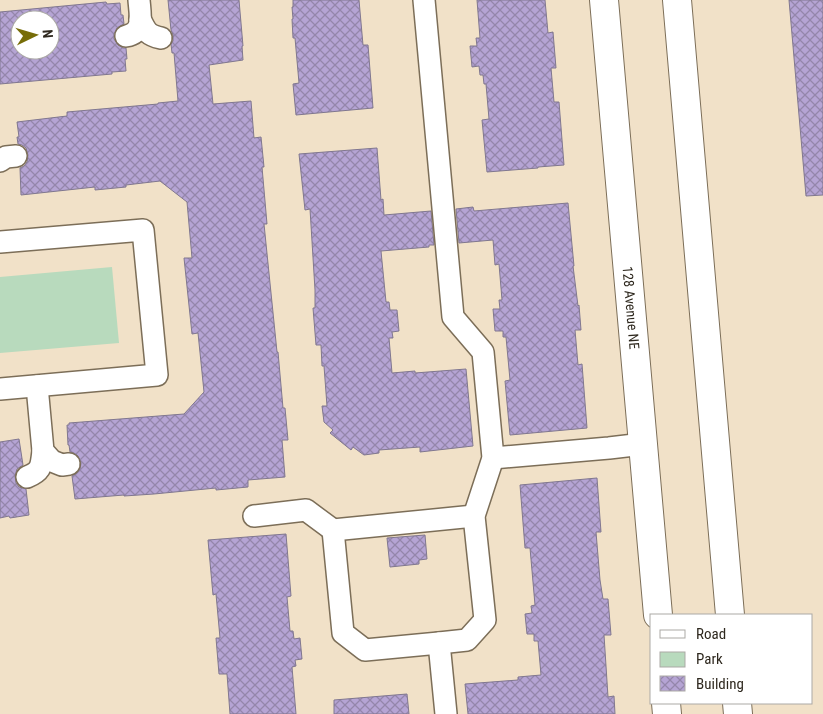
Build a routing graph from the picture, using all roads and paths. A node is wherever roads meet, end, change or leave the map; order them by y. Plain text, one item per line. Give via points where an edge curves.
1 (424, 0) edge
2 (604, 0) edge
3 (677, 0) edge
4 (691, 0) edge
5 (140, 9) edge
6 (126, 36) dead end
7 (161, 38) dead end
8 (686, 96) junction
9 (0, 242) edge
10 (36, 386) junction
11 (0, 389) edge
12 (643, 444) junction
13 (43, 451) junction
14 (492, 458) junction
15 (68, 464) dead end
16 (26, 477) dead end
17 (254, 516) dead end
18 (474, 516) junction
19 (333, 530) junction
20 (658, 614) edge
21 (730, 614) edge
22 (439, 643) junction
23 (446, 714) edge

1 - 14 lane via 453,317 483,352
2 - 12 main road, 128 Avenue NE
3 - 8 main road
4 - 8 main road
5 - 6 lane via 136,32
5 - 7 lane via 146,30
8 - 21 main road
9 - 10 lane via 143,230 156,376
10 - 11 lane
10 - 13 lane
12 - 14 lane
12 - 20 main road, 128 Avenue NE
13 - 15 lane via 52,461
13 - 16 lane via 41,464 35,473
14 - 18 lane
17 - 19 lane via 306,510
18 - 19 lane
18 - 22 lane via 485,620 467,640
19 - 22 lane via 343,633 365,650
22 - 23 lane

